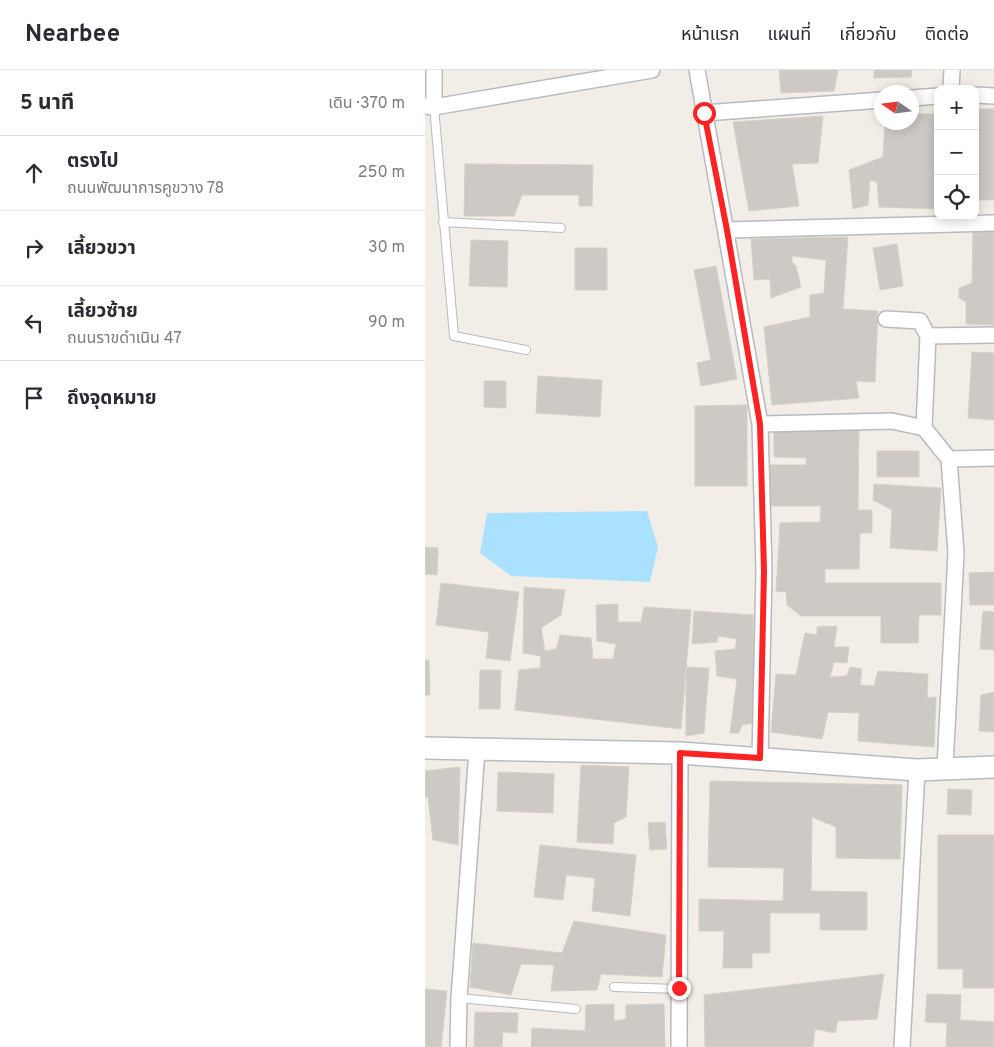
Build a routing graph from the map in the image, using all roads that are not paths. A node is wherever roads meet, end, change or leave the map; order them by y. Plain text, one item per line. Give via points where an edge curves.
1 (434, 70) edge
2 (652, 70) edge
3 (697, 70) edge
4 (952, 70) edge
5 (562, 78) edge
6 (951, 85) edge
7 (979, 95) edge
8 (934, 96) edge
9 (994, 96) edge
10 (919, 97) edge
11 (874, 101) edge
12 (430, 107) edge
13 (704, 113) junction
14 (443, 222) junction
15 (994, 223) edge
16 (561, 228) dead end
17 (727, 230) junction
18 (886, 319) dead end
19 (994, 334) edge
20 (928, 336) junction
21 (526, 350) dead end
22 (760, 424) junction
23 (924, 428) junction
24 (994, 458) edge
25 (949, 459) junction
26 (425, 748) edge
27 (477, 750) junction
28 (680, 753) junction
29 (760, 758) junction
30 (994, 766) edge
31 (945, 767) junction
32 (917, 770) junction
33 (614, 987) dead end
34 (679, 988) junction
35 (459, 998) junction
36 (576, 1009) dead end
37 (458, 1047) edge
38 (679, 1047) edge
39 (902, 1047) edge

1 - 12 street
2 - 5 street
3 - 13 street
4 - 6 street
5 - 12 street
7 - 9 street
8 - 10 street
11 - 13 street
12 - 14 lane
13 - 17 street
14 - 16 lane
14 - 21 lane via 454,336
15 - 17 street
17 - 22 street
18 - 20 street via 920,321
19 - 20 street
20 - 23 street
22 - 23 street via 892,421
22 - 29 street via 764,571
23 - 25 street
24 - 25 street
25 - 31 street via 956,553
26 - 27 street
27 - 28 street
27 - 35 street
28 - 29 street
28 - 34 street
29 - 32 street
30 - 31 street
31 - 32 street
32 - 39 street
33 - 34 lane
34 - 38 street
35 - 36 lane
35 - 37 street

